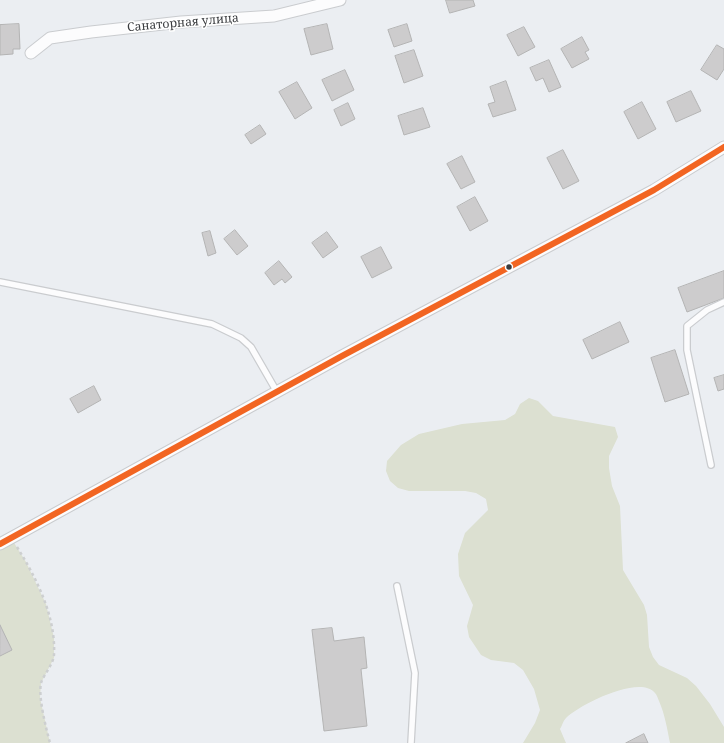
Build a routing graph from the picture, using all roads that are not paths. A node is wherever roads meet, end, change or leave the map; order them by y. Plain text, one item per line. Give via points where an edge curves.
1 (340, 0) edge
2 (31, 53) dead end
3 (724, 147) edge
4 (0, 282) edge
5 (724, 302) edge
6 (277, 392) junction
7 (711, 465) dead end
8 (0, 544) edge
9 (397, 586) dead end
10 (411, 743) edge

1 - 2 street, Санаторная улица via 274,16 181,22 50,38
3 - 6 street via 654,190
4 - 6 lane via 212,324 241,338 251,347
5 - 7 lane via 707,310 687,326 687,350
6 - 8 street
9 - 10 lane via 415,673

